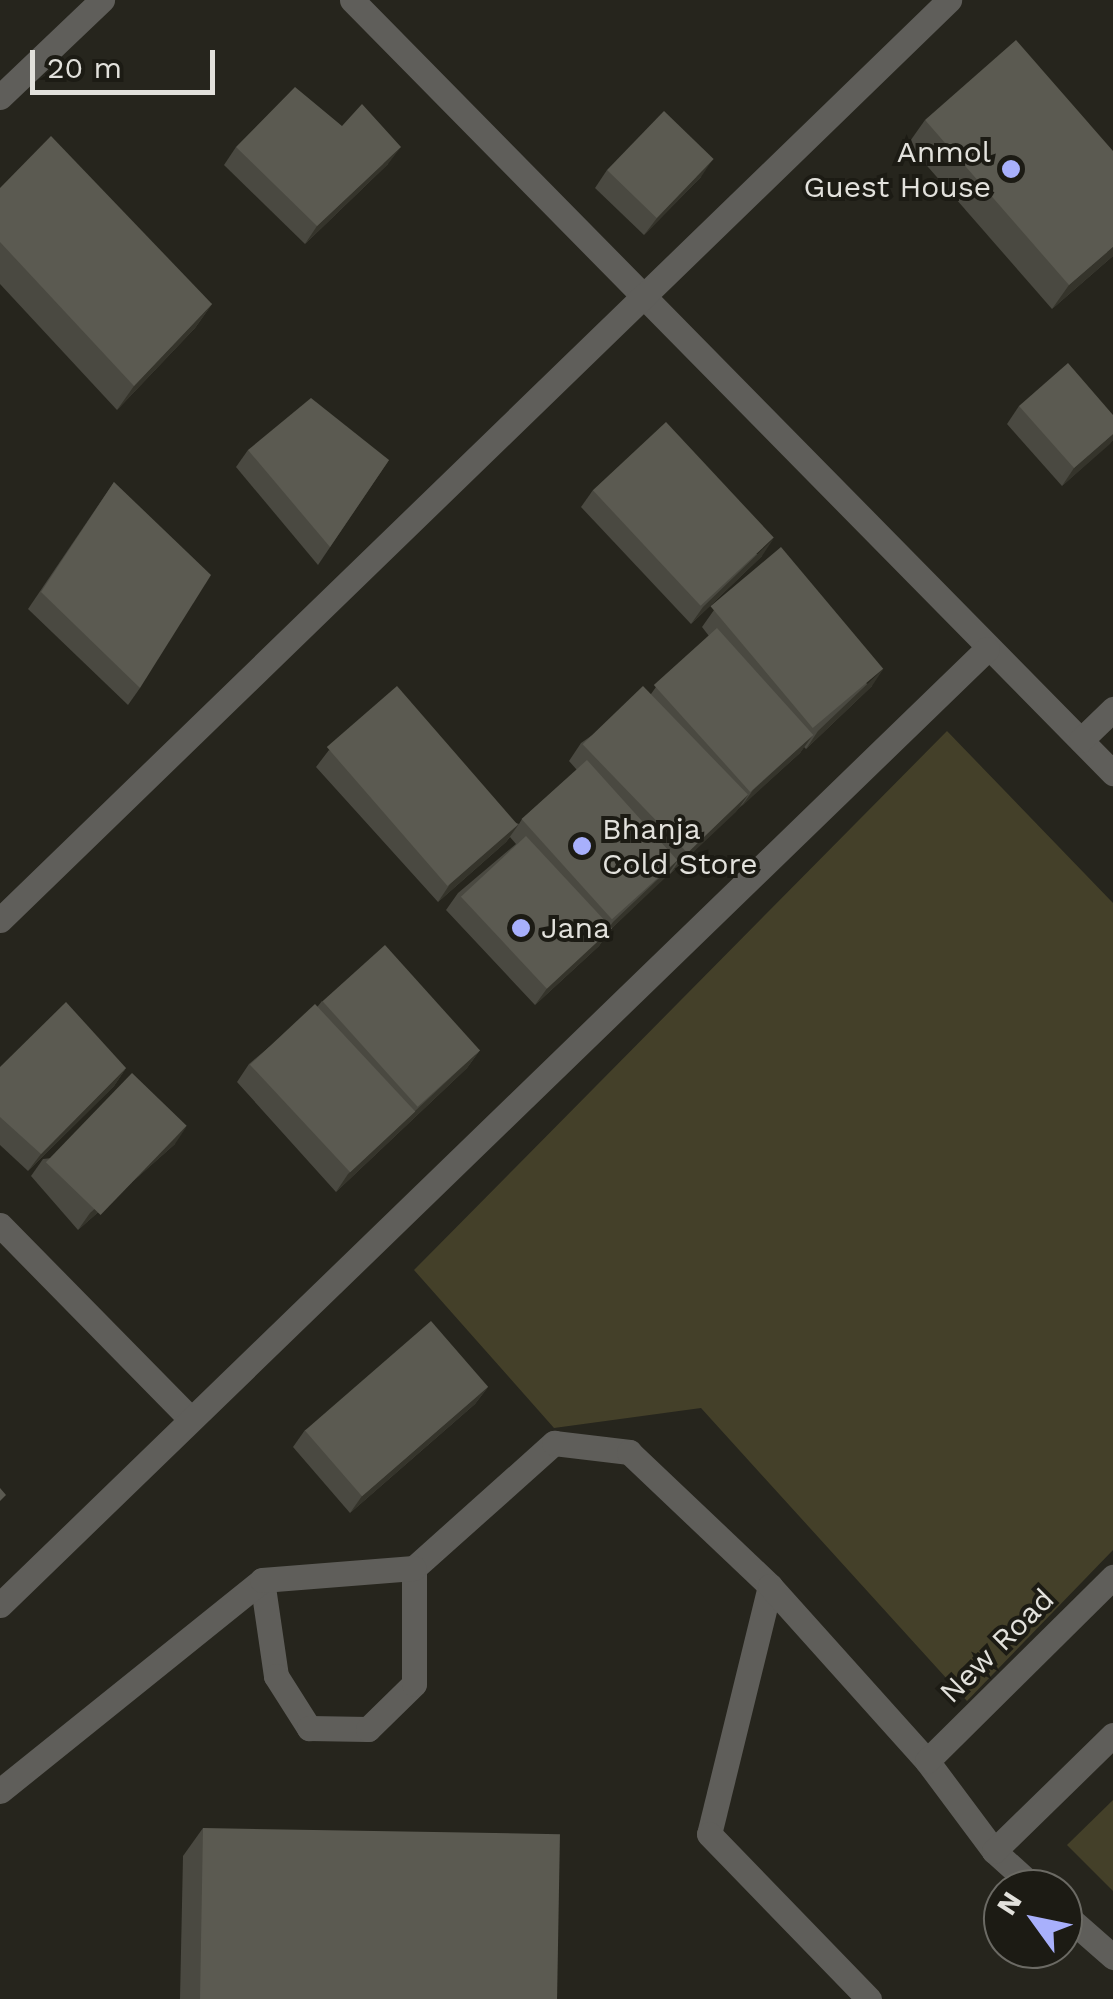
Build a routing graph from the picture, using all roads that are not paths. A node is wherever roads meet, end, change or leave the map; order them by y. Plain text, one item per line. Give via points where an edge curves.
1 (102, 0) edge
2 (352, 0) edge
3 (949, 0) edge
4 (0, 97) edge
5 (637, 296) junction
6 (987, 648) junction
7 (1113, 709) edge
8 (1080, 740) junction
9 (1113, 774) edge
10 (0, 920) edge
11 (0, 1226) edge
12 (190, 1417) junction
13 (414, 1568) junction
14 (1113, 1578) edge
15 (262, 1580) junction
16 (770, 1586) junction
17 (0, 1605) edge
18 (1113, 1734) edge
19 (926, 1761) junction
20 (0, 1791) edge
21 (994, 1851) junction
22 (1014, 1869) edge
23 (1083, 1931) edge
24 (1113, 1958) edge
25 (869, 1999) edge

1 - 4 street
2 - 5 street
3 - 5 street
5 - 6 street
5 - 10 street
6 - 8 street
6 - 12 street
7 - 8 street
8 - 9 street
11 - 12 street
12 - 17 street
13 - 15 street
13 - 15 street via 414,1684 368,1729 309,1728 276,1676
13 - 16 street via 554,1443 629,1452
14 - 19 street, New Road
15 - 20 street
16 - 19 street
16 - 25 street via 710,1834
18 - 21 street
19 - 21 street
21 - 22 street
23 - 24 street

